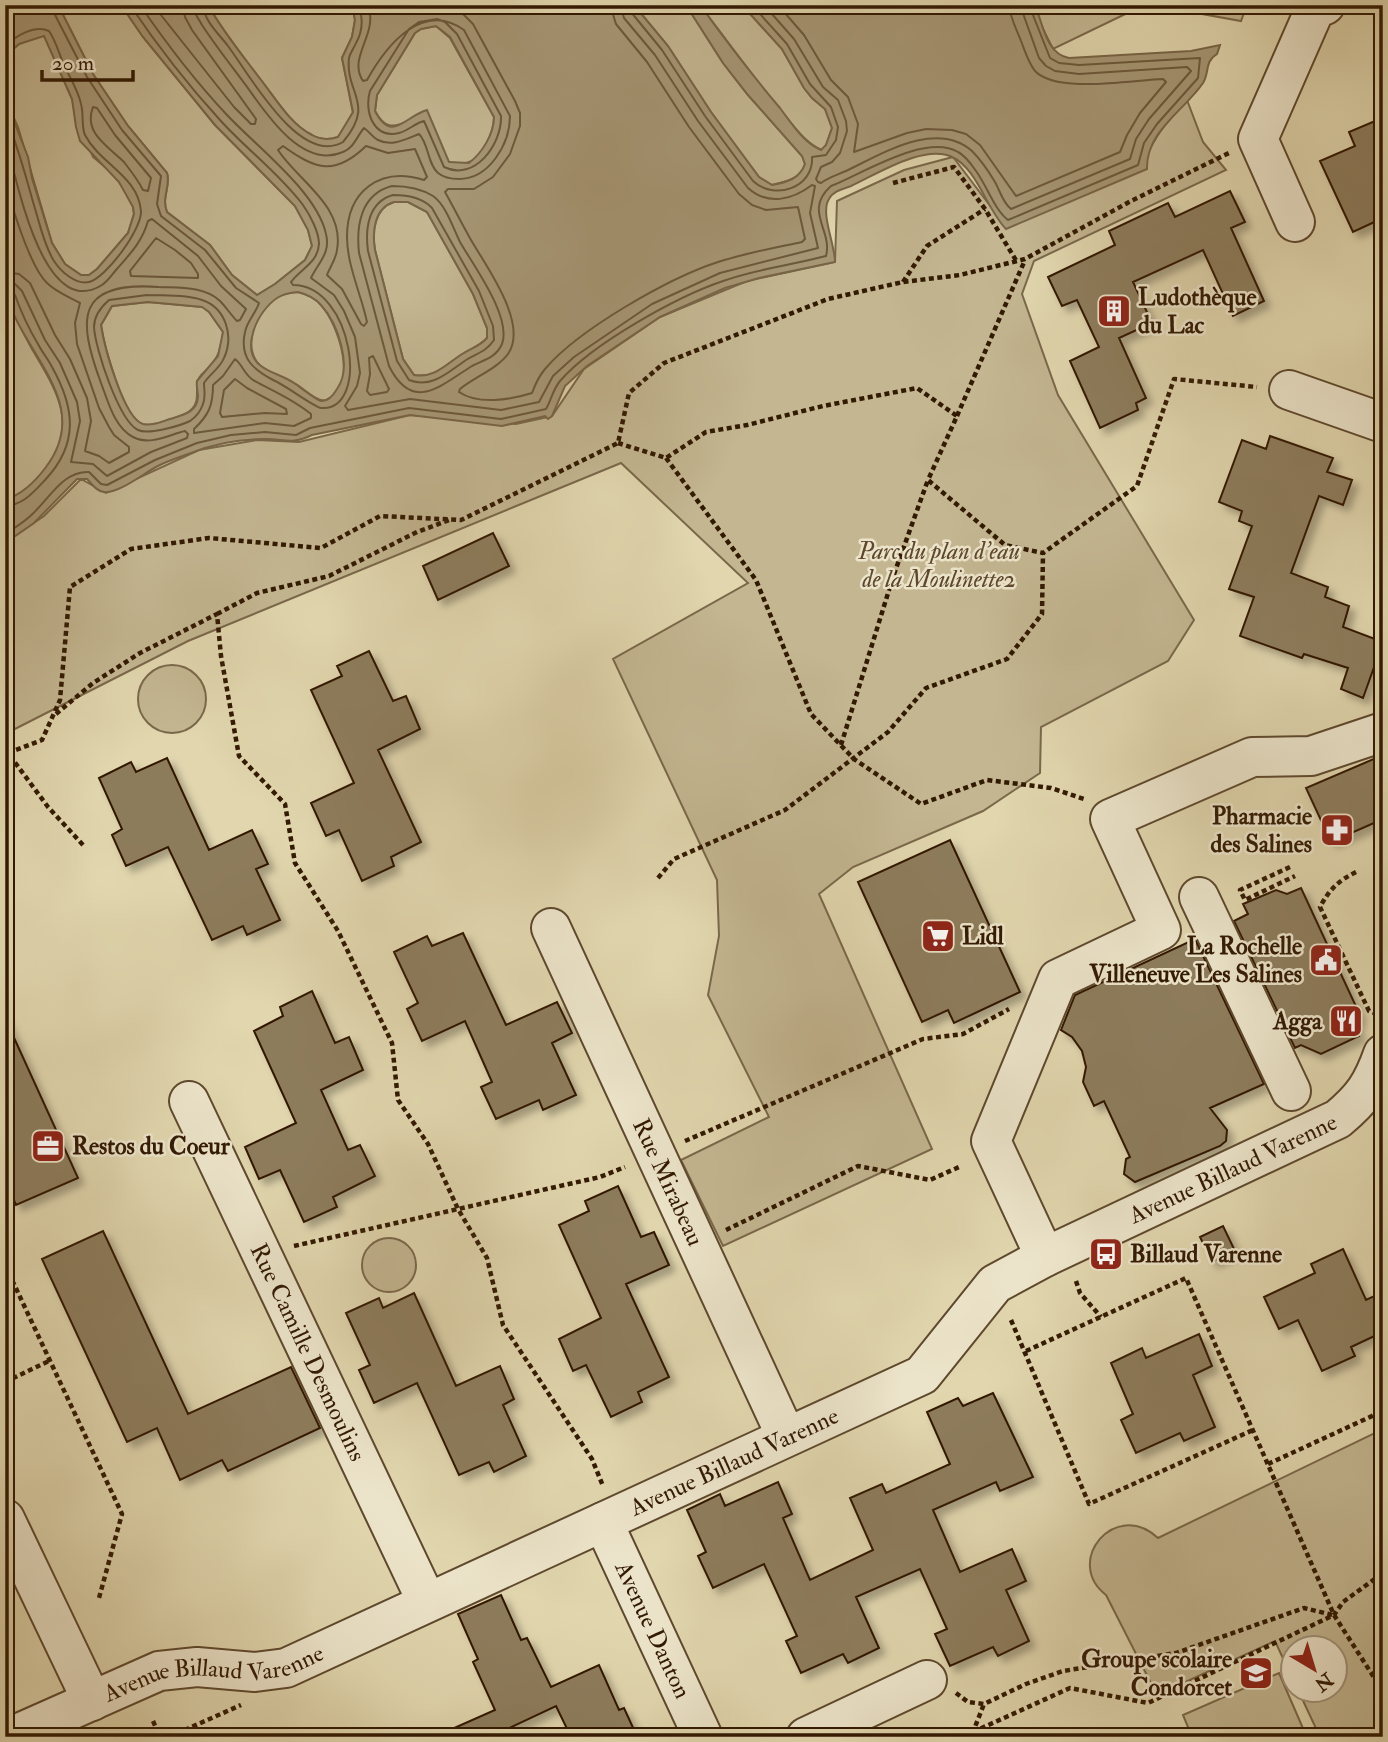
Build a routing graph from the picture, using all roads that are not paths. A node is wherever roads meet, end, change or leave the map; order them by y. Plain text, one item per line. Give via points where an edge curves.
1 (1325, 5) edge
2 (1295, 222) dead end
3 (1289, 390) road end
4 (1383, 423) edge
5 (1383, 732) edge
6 (1199, 897) dead end
7 (551, 928) dead end
8 (1383, 1054) edge
9 (1291, 1091) dead end
10 (189, 1101) dead end
11 (1058, 1251) junction
12 (786, 1436) junction
13 (5, 1519) edge
14 (609, 1519) junction
15 (427, 1602) junction
16 (927, 1680) road end
17 (92, 1701) junction
18 (10, 1737) edge
19 (703, 1737) edge
20 (806, 1737) edge

1 - 2 street via 1315,9 1258,139
3 - 4 street
5 - 11 street via 1311,756 1252,757 1110,819 1161,930 1058,979 991,1141
6 - 9 street
7 - 12 street, Rue Mirabeau
8 - 11 street, Avenue Billaud Varenne via 1359,1102 1338,1119
10 - 15 street, Rue Camille Desmoulins
11 - 12 street, Avenue Billaud Varenne via 995,1284 922,1375
12 - 14 street, Avenue Billaud Varenne
13 - 17 street
14 - 15 street, Avenue Billaud Varenne
14 - 19 street, Avenue Danton
15 - 17 street, Avenue Billaud Varenne via 286,1668 159,1671
16 - 20 street
17 - 18 street, Avenue Billaud Varenne

